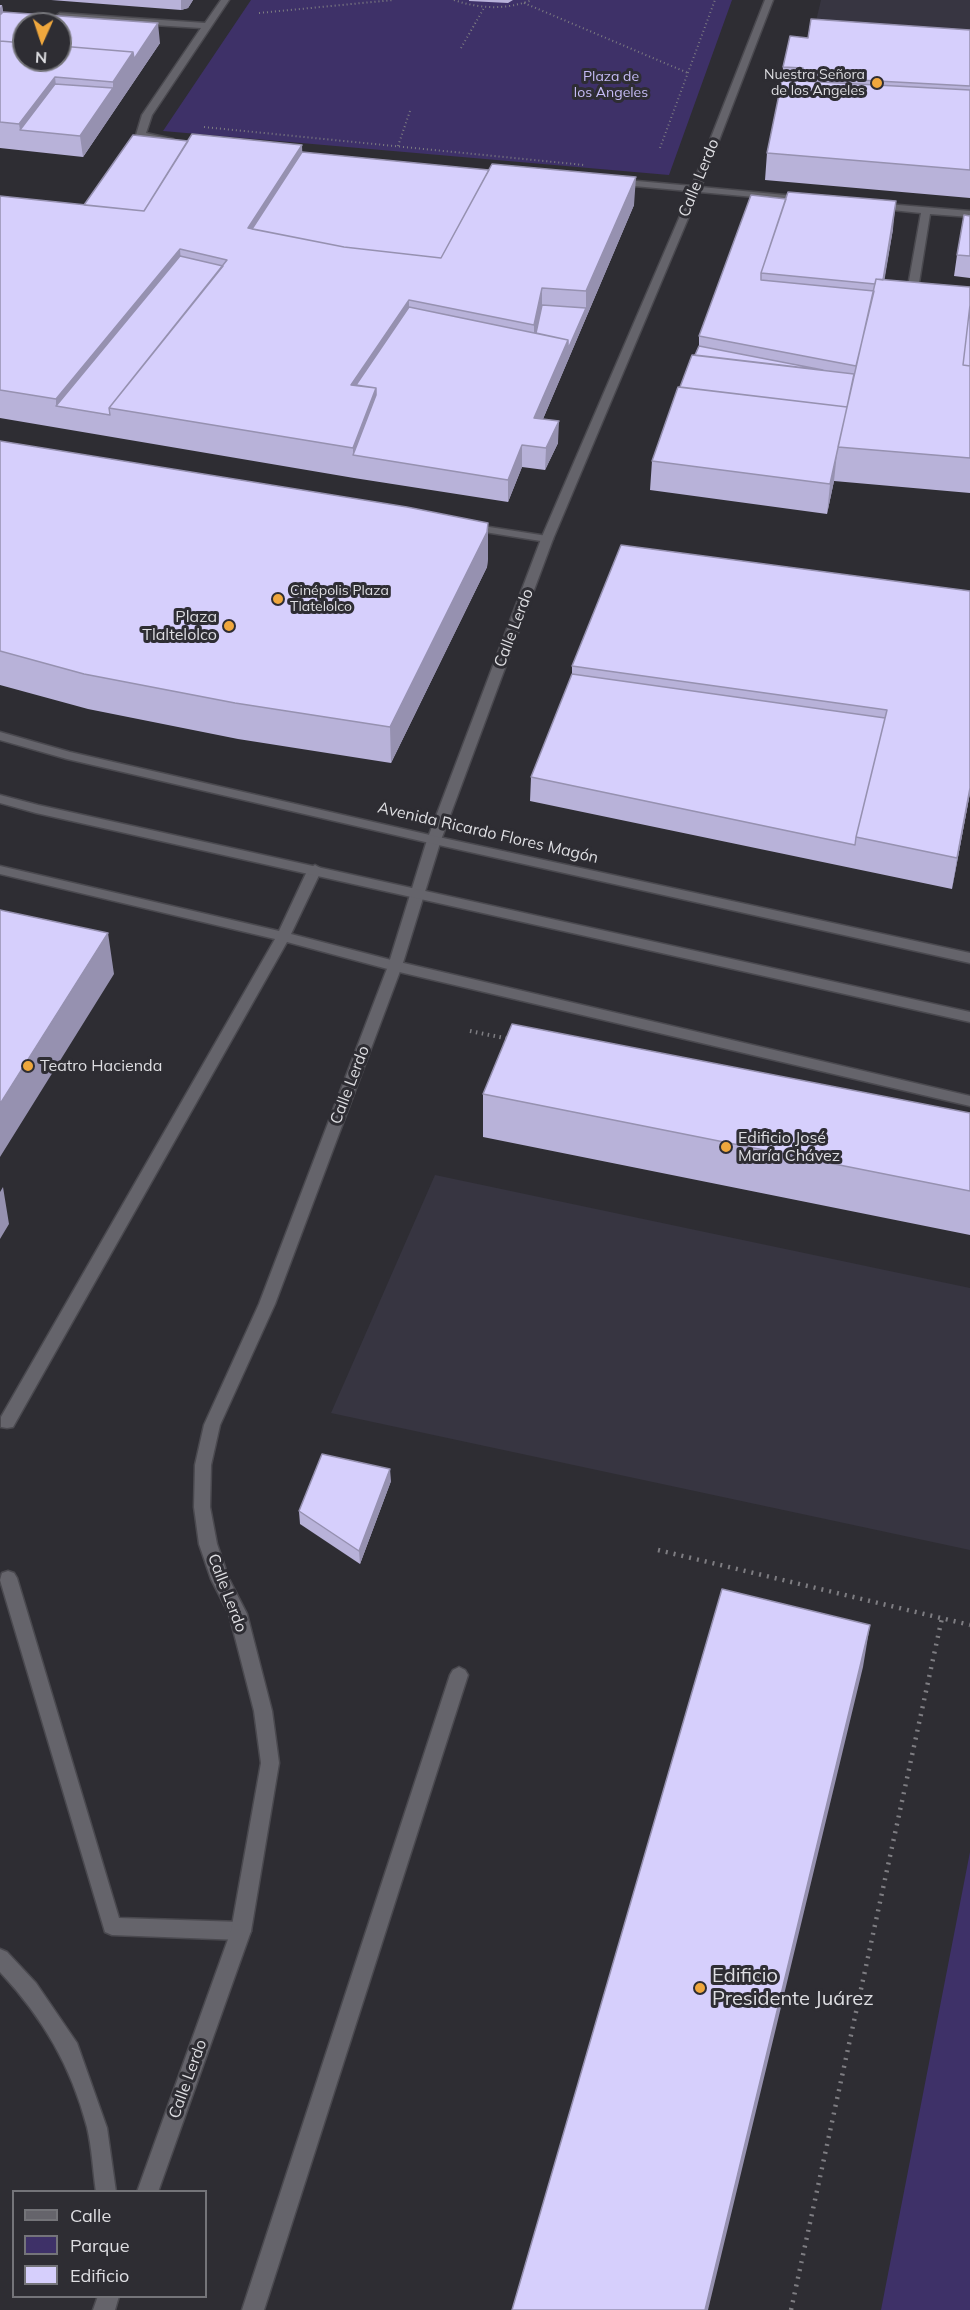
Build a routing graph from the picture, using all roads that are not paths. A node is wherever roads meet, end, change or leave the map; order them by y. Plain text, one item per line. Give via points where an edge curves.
1 (225, 0) edge
2 (769, 0) edge
3 (72, 17) edge
4 (207, 26) junction
5 (177, 143) edge
6 (601, 181) edge
7 (695, 190) junction
8 (822, 201) edge
9 (868, 205) edge
10 (926, 211) junction
11 (970, 214) edge
12 (935, 294) edge
13 (454, 524) edge
14 (547, 539) junction
15 (0, 736) edge
16 (0, 798) edge
17 (434, 840) junction
18 (315, 869) junction
19 (0, 870) edge
20 (416, 892) junction
21 (283, 936) junction
22 (970, 958) edge
23 (395, 966) junction
24 (970, 1017) edge
25 (970, 1101) edge
26 (7, 1422) dead end
27 (8, 1578) dead end
28 (459, 1675) dead end
29 (241, 1931) junction
30 (0, 1958) edge
31 (106, 2190) edge
32 (148, 2190) edge
33 (254, 2310) edge

1 - 4 street
2 - 7 street, Calle Lerdo
3 - 4 street
4 - 5 street via 147,115 141,135
6 - 7 street
7 - 8 street
7 - 14 street, Calle Lerdo
9 - 10 street
10 - 11 street
10 - 12 street via 912,292
13 - 14 street
14 - 17 street, Calle Lerdo
15 - 17 street, Avenida Ricardo Flores Magón
16 - 18 street
17 - 20 street, Calle Lerdo
17 - 22 street, Avenida Ricardo Flores Magón
18 - 20 street
18 - 21 street
19 - 21 street
20 - 23 street, Calle Lerdo
20 - 24 street
21 - 23 street
21 - 26 street
23 - 25 street
23 - 29 street, Calle Lerdo via 267,1304 212,1425 203,1465 202,1507 208,1544 238,1614 263,1711 270,1763
27 - 29 street via 112,1926
28 - 33 street
29 - 32 street, Calle Lerdo
30 - 31 street via 29,1989 70,2050 98,2128

